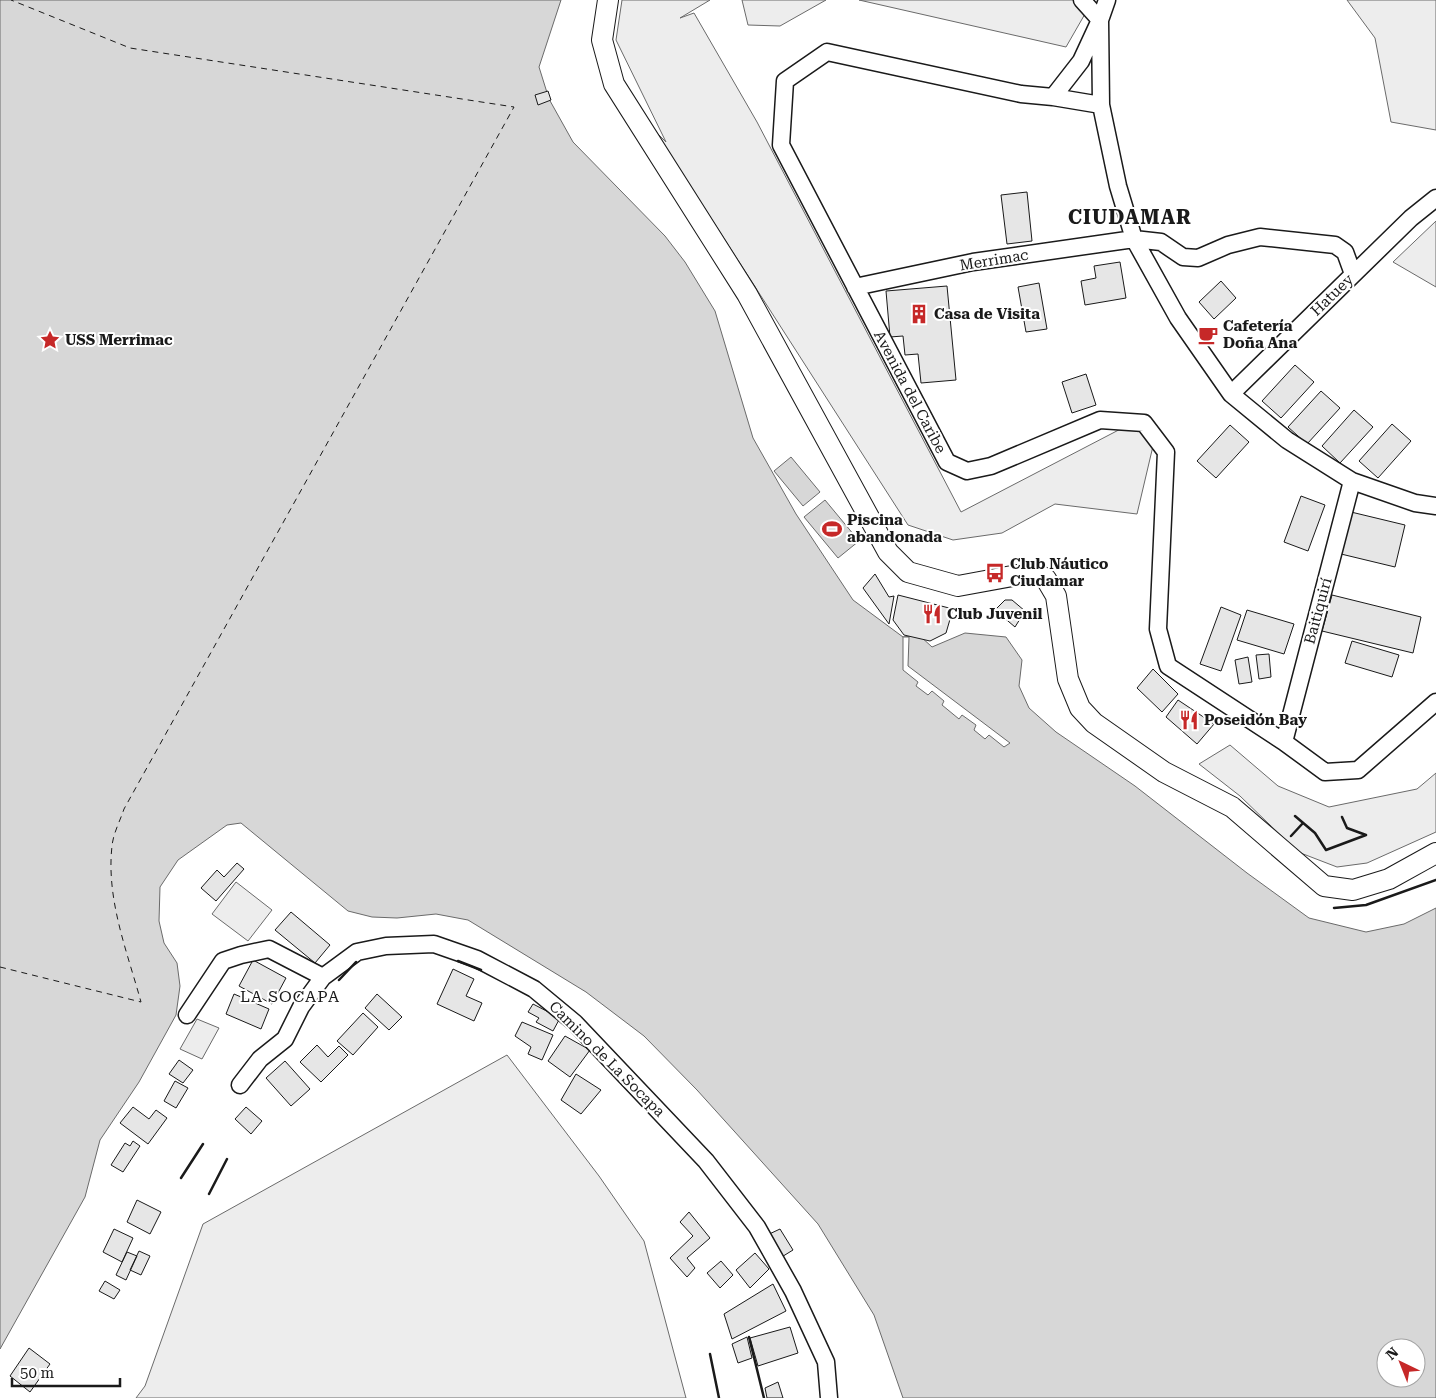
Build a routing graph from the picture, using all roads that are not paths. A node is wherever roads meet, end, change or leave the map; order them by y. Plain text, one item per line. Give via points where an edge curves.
1 (608, 0) edge
2 (1082, 0) edge
3 (1107, 0) edge
4 (1100, 20) junction
5 (1054, 97) junction
6 (1101, 106) junction
7 (1436, 198) edge
8 (1134, 239) junction
9 (1353, 274) junction
10 (855, 286) junction
11 (1231, 394) junction
12 (1352, 481) junction
13 (1436, 506) edge
14 (1436, 702) edge
15 (1284, 742) junction
16 (1436, 854) edge
17 (323, 977) junction
18 (188, 1015) dead end
19 (240, 1085) dead end
20 (829, 1398) edge

1 - 16 main road via 602,40 614,84 747,294 888,552 908,572 958,586 1034,572 1046,579 1056,596 1068,679 1080,708 1094,722 1164,772 1232,808 1324,886 1353,890 1389,879
2 - 4 street
3 - 4 street
4 - 5 street via 1081,61
4 - 6 street
5 - 6 street, Avenida del Caribe
5 - 10 street, Avenida del Caribe via 1021,94 827,52 785,81 781,145
6 - 8 street via 1118,186
7 - 9 street, Hatuey
8 - 9 street, Merrimac via 1161,242 1183,257 1198,258 1228,245 1260,237 1335,245 1345,252
8 - 10 street, Merrimac via 974,262
8 - 11 street via 1178,318
9 - 11 street, Hatuey
10 - 15 street, Avenida del Caribe via 947,462 967,471 991,466 1100,420 1144,423 1166,452 1158,629 1168,666
11 - 12 street via 1287,440
12 - 13 street via 1415,503
12 - 15 street, Baitiquirí
14 - 15 street, Avenida del Caribe via 1358,770 1325,772
17 - 18 street via 269,950 241,955 223,961
17 - 19 street, Camino de La Socapa via 301,1007 285,1039 260,1059
17 - 20 street, Camino de La Socapa via 357,952 386,946 434,944 477,959 534,989 575,1023 706,1161 757,1227 826,1362

